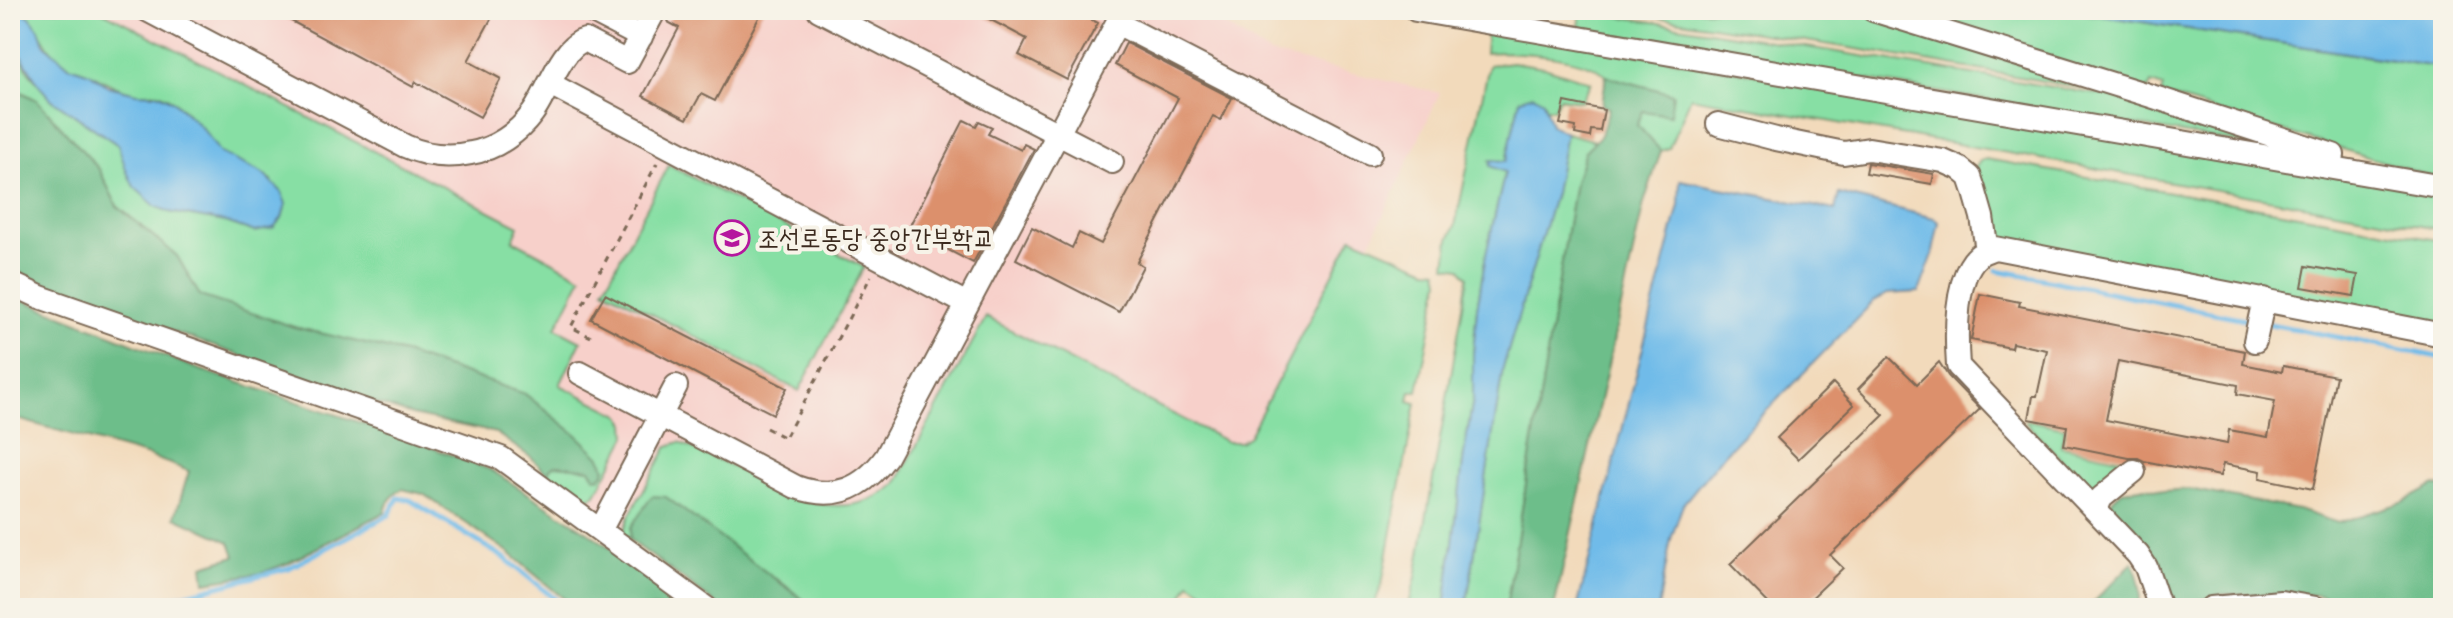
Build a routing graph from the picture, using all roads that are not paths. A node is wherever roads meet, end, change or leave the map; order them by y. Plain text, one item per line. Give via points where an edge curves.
1 (147, 10) edge
2 (578, 10) edge
3 (589, 10) edge
4 (655, 10) edge
5 (819, 10) edge
6 (1416, 10) edge
7 (1873, 10) edge
8 (641, 37) junction
9 (577, 42) junction
10 (550, 84) junction
11 (1718, 124) dead end
12 (1057, 134) junction
13 (1370, 154) dead end
14 (1112, 162) dead end
15 (2363, 172) junction
16 (2443, 187) edge
17 (1987, 251) junction
18 (10, 283) edge
19 (967, 304) junction
20 (2443, 335) edge
21 (580, 373) dead end
22 (676, 386) dead end
23 (660, 415) junction
24 (2134, 471) dead end
25 (2096, 510) junction
26 (601, 529) junction
27 (706, 608) edge
28 (2160, 608) edge
29 (2211, 608) edge
30 (2316, 608) edge

1 - 10 street via 405,146 436,156 482,151 506,139 534,112
2 - 9 street
3 - 8 street
4 - 8 street
5 - 12 street
6 - 15 street
7 - 15 street via 2341,158
8 - 9 street via 627,62 585,40
9 - 10 street
10 - 19 street
11 - 17 street via 1844,153 1869,149 1959,168 1970,177
12 - 13 street via 1117,23
12 - 14 street
12 - 19 street
15 - 16 street
17 - 20 street via 1995,248 2259,321
17 - 25 street via 1968,268 1960,296 1958,366
18 - 26 street via 501,458
19 - 23 street via 886,457 864,482 850,489 813,493 796,487
21 - 23 street
22 - 23 street
23 - 26 street
24 - 25 street via 2101,498
25 - 28 street via 2146,567
26 - 27 street
29 - 30 street via 2281,602

